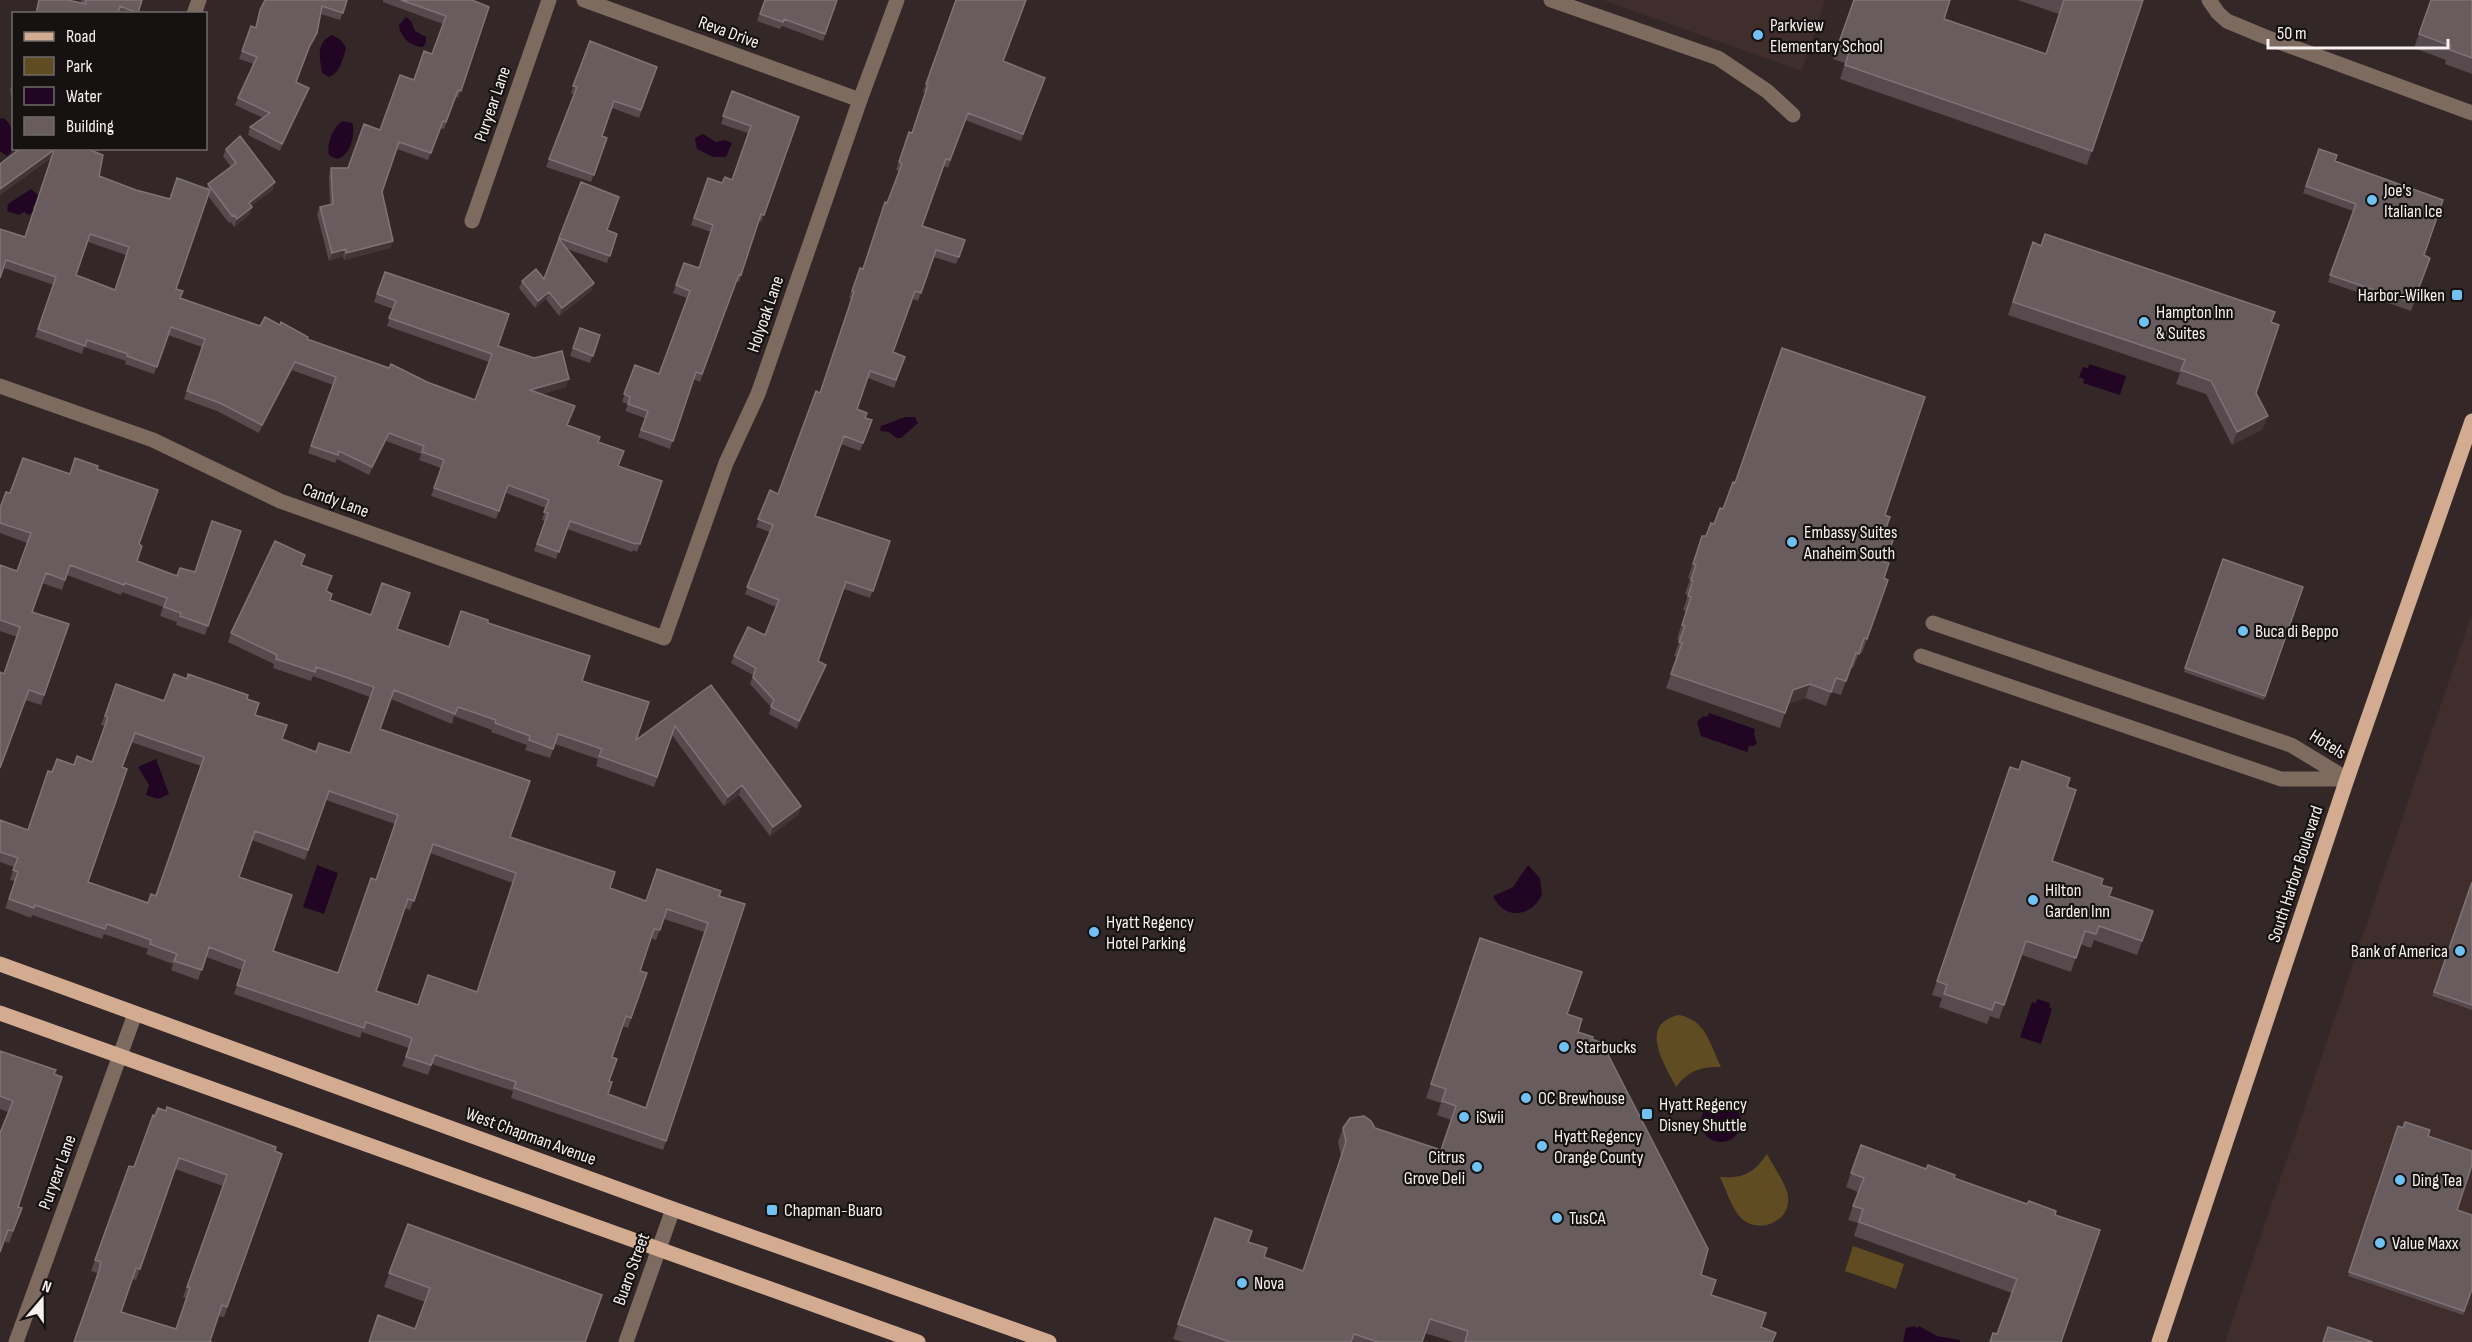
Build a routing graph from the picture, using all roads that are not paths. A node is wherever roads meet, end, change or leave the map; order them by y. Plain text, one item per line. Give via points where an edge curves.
1 (549, 0) edge
2 (584, 0) edge
3 (897, 0) edge
4 (1551, 0) edge
5 (2209, 0) edge
6 (860, 100) junction
7 (2472, 113) edge
8 (1793, 115) dead end
9 (472, 221) dead end
10 (0, 386) edge
11 (2472, 421) edge
12 (1933, 623) dead end
13 (664, 638) joint
14 (1921, 656) dead end
15 (2347, 780) junction
16 (0, 964) edge
17 (0, 1012) edge
18 (135, 1014) junction
19 (120, 1056) junction
20 (673, 1209) junction
21 (659, 1249) junction
22 (16, 1342) edge
23 (626, 1342) edge
24 (918, 1342) edge
25 (1050, 1342) edge
26 (2159, 1342) edge

1 - 9 street, Puryear Lane
2 - 6 street, Reva Drive
3 - 6 street, Holyoak Lane
4 - 8 street via 1718,58 1767,91
5 - 7 street via 2228,21
6 - 13 street, Holyoak Lane via 758,394 726,464
10 - 13 street, Candy Lane via 153,440 280,501
11 - 15 main road, South Harbor Boulevard
12 - 15 street, Hotels via 2291,745
14 - 15 street, Hotels via 2281,779
15 - 26 main road, South Harbor Boulevard
16 - 18 main road, West Chapman Avenue
17 - 19 main road
18 - 19 street, Puryear Lane
18 - 20 main road, West Chapman Avenue
19 - 21 main road
19 - 22 street, Puryear Lane
20 - 21 street, Buaro Street
20 - 25 main road, West Chapman Avenue
21 - 23 street, Buaro Street
21 - 24 main road

